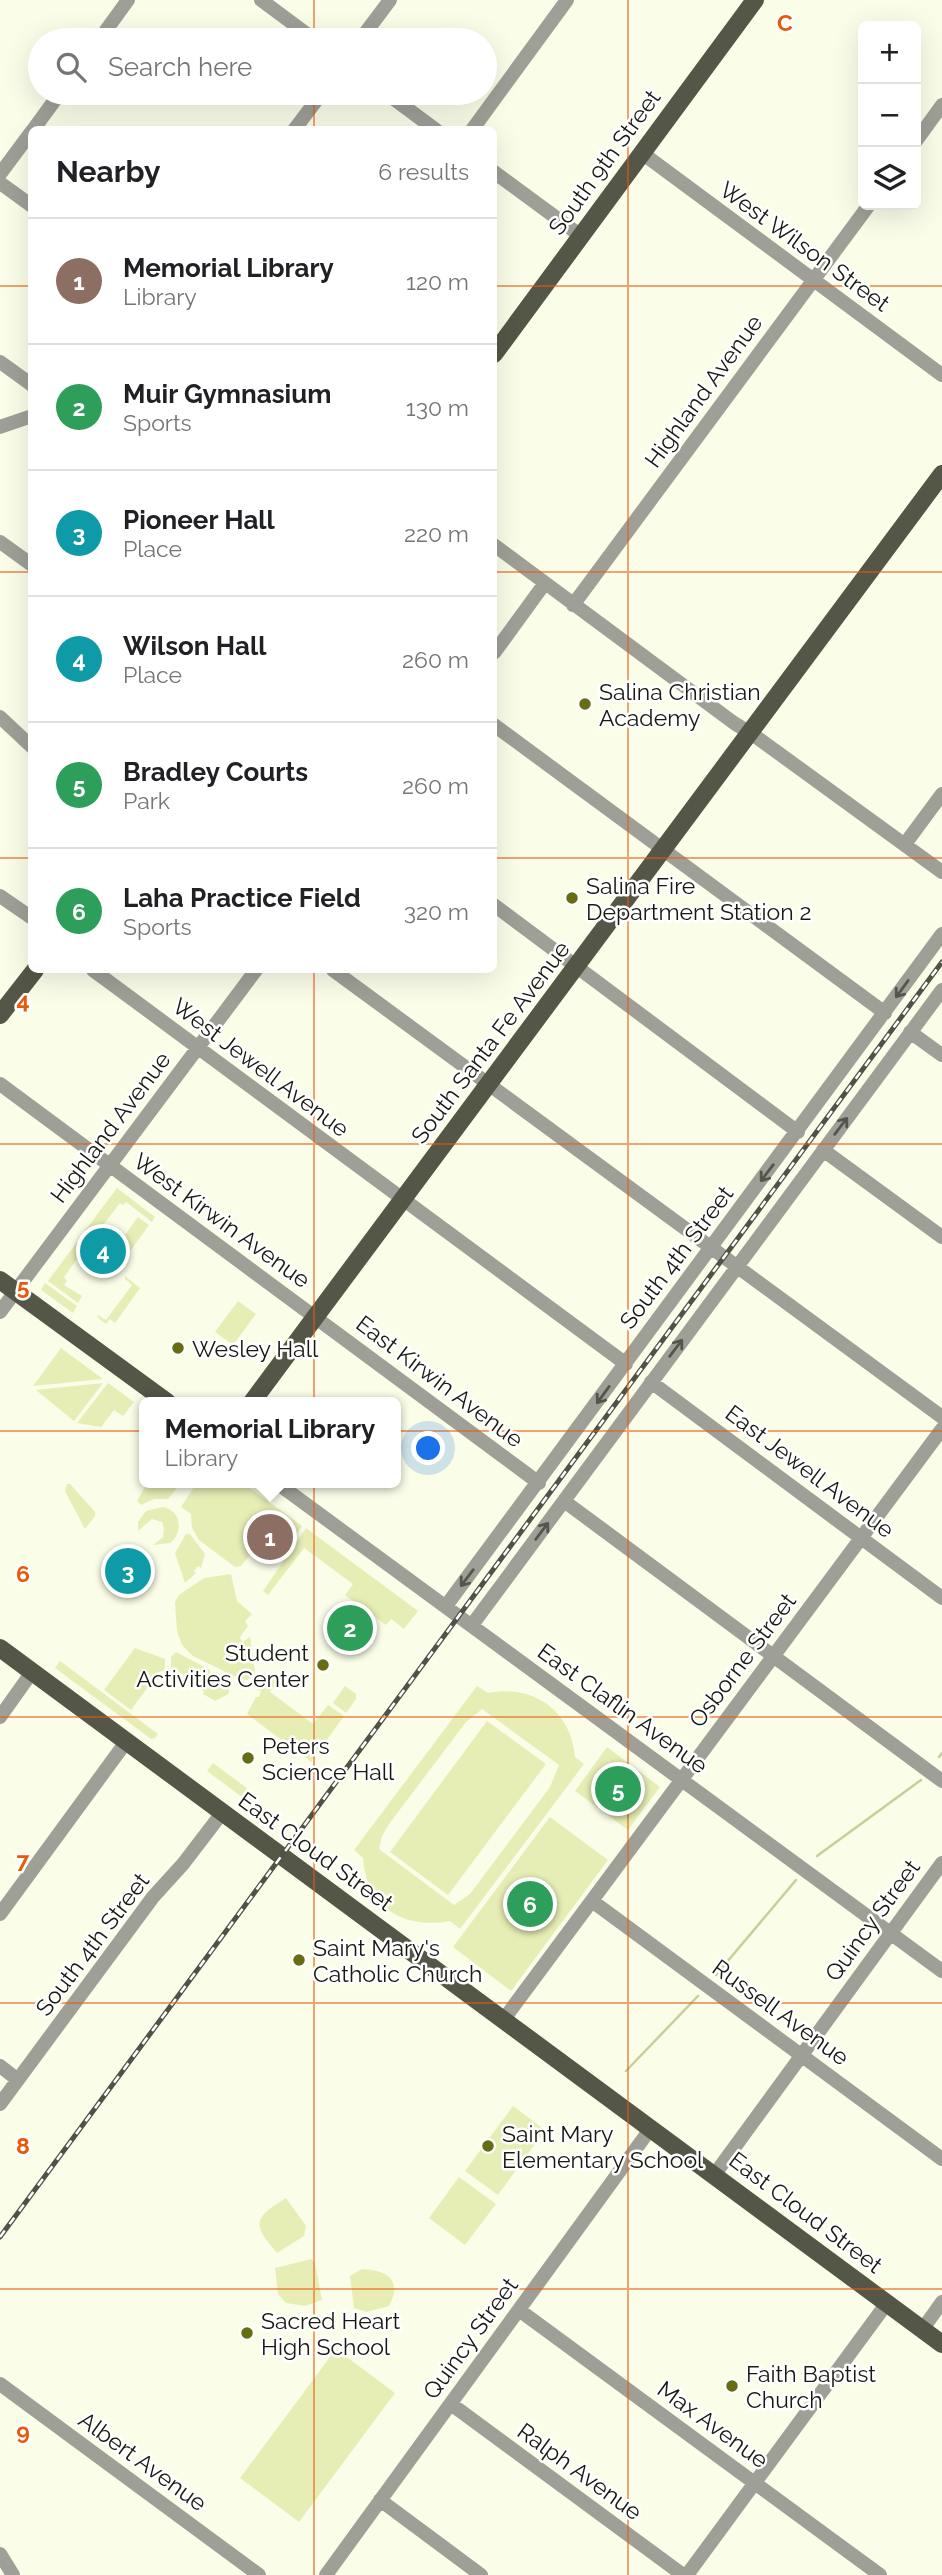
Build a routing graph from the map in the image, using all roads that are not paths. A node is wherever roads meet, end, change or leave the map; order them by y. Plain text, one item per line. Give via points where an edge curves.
1 (128, 0) edge
2 (261, 0) edge
3 (390, 0) edge
4 (567, 0) edge
5 (755, 0) edge
6 (108, 28) edge
7 (299, 28) edge
8 (369, 28) edge
9 (497, 96) edge
10 (51, 105) edge
11 (313, 105) edge
12 (402, 105) edge
13 (490, 105) edge
14 (942, 105) edge
15 (35, 126) edge
16 (298, 126) edge
17 (431, 126) edge
18 (475, 126) edge
19 (921, 134) edge
20 (28, 136) edge
21 (642, 153) junction
22 (0, 174) edge
23 (497, 174) edge
24 (0, 183) edge
25 (26, 202) edge
26 (865, 210) edge
27 (581, 236) junction
28 (813, 280) junction
29 (497, 350) edge
30 (0, 362) edge
31 (942, 375) edge
32 (28, 382) edge
33 (28, 417) edge
34 (0, 427) edge
35 (942, 474) edge
36 (0, 542) edge
37 (497, 547) edge
38 (28, 562) edge
39 (545, 583) junction
40 (573, 605) junction
41 (497, 649) edge
42 (0, 717) edge
43 (497, 727) edge
44 (750, 734) junction
45 (28, 743) edge
46 (942, 794) edge
47 (905, 845) junction
48 (663, 850) junction
49 (942, 872) edge
50 (0, 896) edge
51 (497, 907) edge
52 (28, 915) edge
53 (942, 934) edge
54 (577, 967) junction
55 (33, 973) edge
56 (97, 973) edge
57 (254, 973) edge
58 (338, 973) edge
59 (942, 990) edge
60 (885, 1013) junction
61 (0, 1015) edge
62 (911, 1032) junction
63 (197, 1047) junction
64 (942, 1055) edge
65 (0, 1084) edge
66 (490, 1085) junction
67 (798, 1132) junction
68 (823, 1150) junction
69 (110, 1166) junction
70 (402, 1201) junction
71 (942, 1237) edge
72 (711, 1247) junction
73 (738, 1267) junction
74 (0, 1280) edge
75 (15, 1292) junction
76 (0, 1312) edge
77 (315, 1317) junction
78 (625, 1364) junction
79 (651, 1382) junction
80 (160, 1397) edge
81 (255, 1397) edge
82 (942, 1417) edge
83 (942, 1429) edge
84 (539, 1483) junction
85 (284, 1488) edge
86 (564, 1501) junction
87 (862, 1538) junction
88 (942, 1598) edge
89 (446, 1606) junction
90 (472, 1625) junction
91 (0, 1648) edge
92 (772, 1655) junction
93 (32, 1672) junction
94 (0, 1717) edge
95 (126, 1742) junction
96 (682, 1779) junction
97 (942, 1781) edge
98 (222, 1813) junction
99 (942, 1863) edge
100 (593, 1901) junction
101 (0, 1914) edge
102 (890, 1932) junction
103 (942, 1971) edge
104 (504, 2019) junction
105 (800, 2054) junction
106 (0, 2066) edge
107 (18, 2080) junction
108 (0, 2104) edge
109 (652, 2128) junction
110 (942, 2159) edge
111 (715, 2174) junction
112 (942, 2302) edge
113 (887, 2303) junction
114 (519, 2309) junction
115 (922, 2330) junction
116 (942, 2344) edge
117 (2, 2389) edge
118 (451, 2403) junction
119 (754, 2482) junction
120 (380, 2500) junction
121 (0, 2554) edge
122 (13, 2575) edge
123 (260, 2575) edge
124 (326, 2575) edge
125 (481, 2575) edge
126 (685, 2575) edge
127 (880, 2575) edge

1 - 6 street
2 - 7 street
3 - 8 street
4 - 9 street
5 - 21 main road, South 9th Street
10 - 15 street
11 - 16 street
12 - 17 street
13 - 18 street
14 - 19 street
20 - 22 street
21 - 27 main road, South 9th Street
21 - 28 street, West Wilson Street
23 - 27 street
24 - 25 street
26 - 28 street, Highland Avenue
27 - 29 main road, South 9th Street
28 - 31 street, West Wilson Street
28 - 40 street, Highland Avenue
30 - 32 street
33 - 34 street
35 - 44 main road, South Santa Fe Avenue
36 - 38 street
37 - 39 street
39 - 40 street
39 - 41 street
40 - 44 street
42 - 45 street
43 - 48 street
44 - 47 street
44 - 48 main road, South Santa Fe Avenue
46 - 47 street
47 - 49 street
48 - 54 main road, South Santa Fe Avenue
48 - 60 street
50 - 52 street
51 - 54 street
53 -> 60 street, South 4th Street
54 - 66 main road, South Santa Fe Avenue
54 - 67 street
55 - 61 main road
56 - 63 street, West Jewell Avenue
57 - 63 street, Highland Avenue
58 - 66 street
59 - 62 street
60 - 67 street, South 4th Street
62 - 64 street
68 -> 62 street
63 - 69 street, Highland Avenue
63 - 70 street, West Jewell Avenue
65 - 69 street, West Kirwin Avenue
66 - 70 main road, South Santa Fe Avenue
66 - 72 street
67 -> 72 street, South 4th Street
68 - 71 street
68 - 73 street
69 - 75 street, Highland Avenue
69 - 77 street, West Kirwin Avenue
70 - 77 main road, South Santa Fe Avenue
70 - 78 street
72 - 73 street
72 - 78 street, South 4th Street
79 -> 73 street
73 - 82 street
74 - 75 main road
75 - 76 street, Highland Avenue
75 - 80 main road
77 - 81 main road, South Santa Fe Avenue
77 - 84 street, East Kirwin Avenue
78 -> 84 street, South 4th Street
79 - 86 street
79 - 87 street, East Jewell Avenue
83 - 87 street, Osborne Street
84 -> 89 street, South 4th Street
85 - 89 street, East Claflin Avenue
90 -> 86 street
86 - 92 street
87 - 88 street, East Jewell Avenue
87 - 92 street, Osborne Street
89 - 90 street, East Claflin Avenue
90 - 96 street, East Claflin Avenue
91 - 93 main road, East Cloud Street
92 - 96 street, Osborne Street
92 - 97 street
93 - 94 street
93 - 95 main road, East Cloud Street
95 - 98 main road, East Cloud Street
95 - 101 street
96 - 100 street, Osborne Street
96 - 102 street, East Claflin Avenue
98 - 104 main road, East Cloud Street
98 - 107 street, South 4th Street via 153,1897
99 - 102 street, Quincy Street
100 - 104 street, Osborne Street
100 - 105 street, Russell Avenue
102 - 103 street, East Claflin Avenue
102 - 105 street, Quincy Street
104 - 109 main road, East Cloud Street
105 - 110 street, Russell Avenue
105 - 111 street, Quincy Street
106 - 107 street
107 - 108 street, South 4th Street
109 - 111 main road, East Cloud Street
109 - 114 street, Quincy Street
111 - 113 main road, East Cloud Street
112 - 115 street
113 - 115 main road, East Cloud Street
113 - 119 street
114 - 118 street, Quincy Street
114 - 119 street, Max Avenue
115 - 116 main road, East Cloud Street
117 - 123 street, Albert Avenue
118 - 120 street, Quincy Street
118 - 126 street, Ralph Avenue
119 - 126 street
119 - 127 street, Max Avenue
120 - 124 street, Quincy Street
120 - 125 street
121 - 122 street

